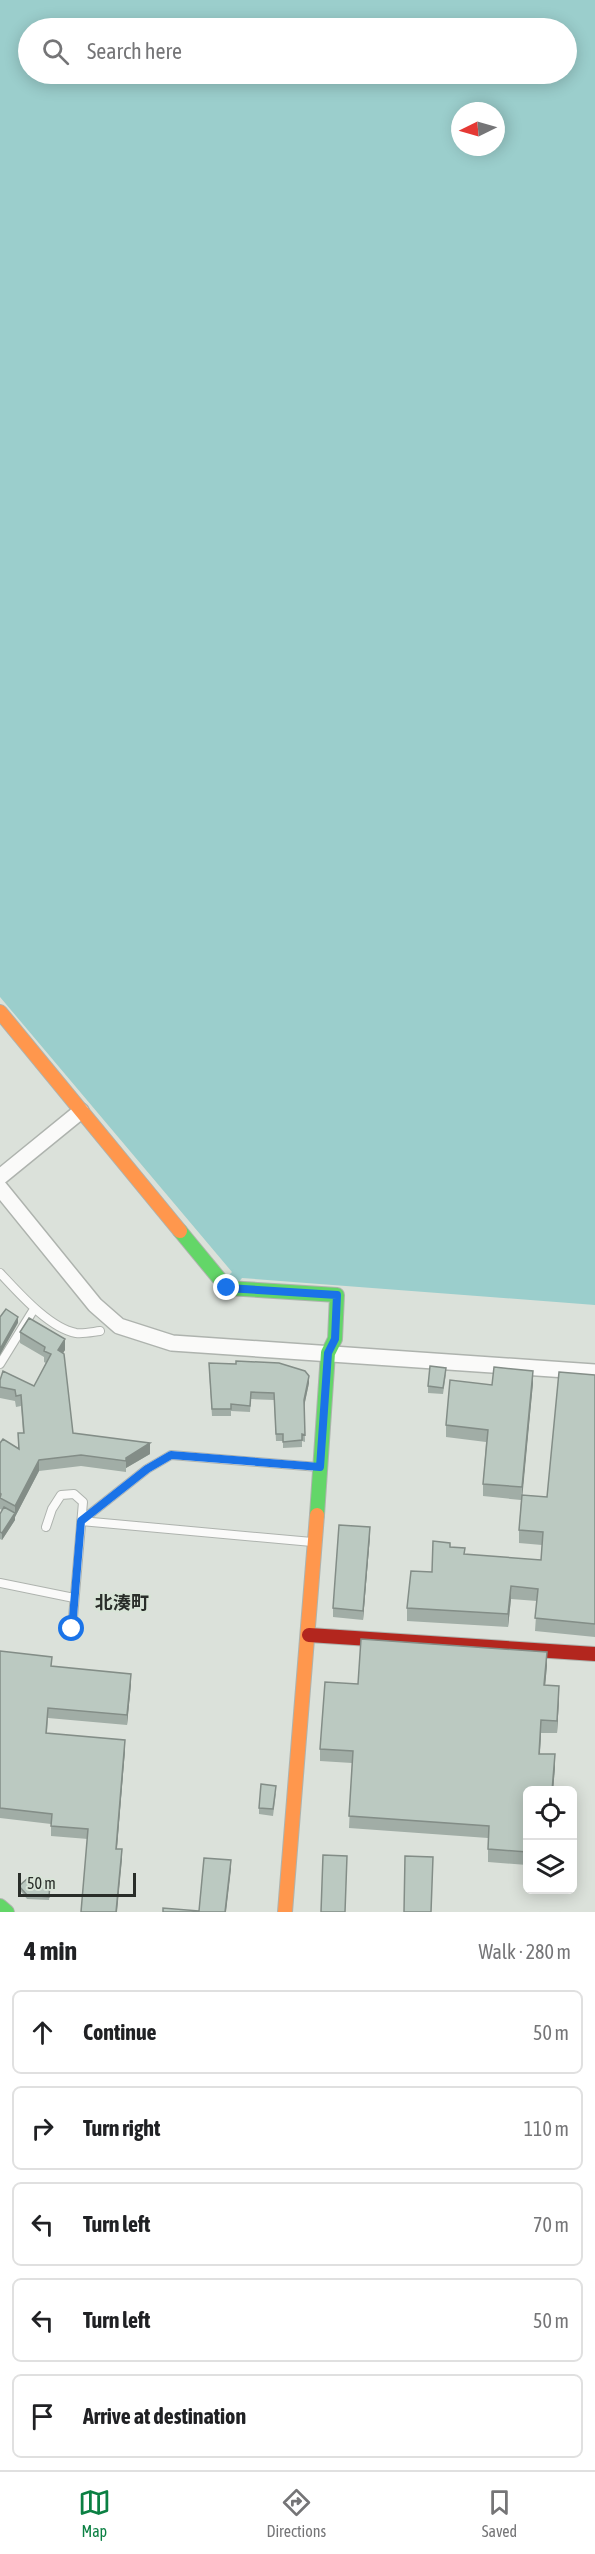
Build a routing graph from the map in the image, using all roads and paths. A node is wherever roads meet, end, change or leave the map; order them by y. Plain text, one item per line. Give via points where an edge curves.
1 (0, 1012) edge
2 (81, 1111) junction
3 (0, 1177) edge
4 (0, 1188) edge
5 (0, 1273) edge
6 (34, 1309) junction
7 (100, 1331) dead end
8 (328, 1353) junction
9 (0, 1364) edge
10 (595, 1372) edge
11 (320, 1467) junction
12 (81, 1521) junction
13 (46, 1527) dead end
14 (315, 1542) junction
15 (0, 1583) edge
16 (74, 1598) junction
17 (72, 1629) dead end
18 (309, 1635) junction
19 (595, 1654) edge
20 (0, 1906) edge
21 (7, 1912) edge
22 (285, 1912) edge

1 - 2 street
2 - 3 street
2 - 8 street via 227,1288 337,1295 335,1339
4 - 8 street via 95,1305 119,1326 172,1343
5 - 6 lane
6 - 7 lane via 75,1333
6 - 9 lane
8 - 10 street
8 - 11 street
11 - 12 lane via 171,1455
11 - 14 street
12 - 13 lane via 82,1502 74,1494 61,1496
12 - 14 lane
12 - 16 lane
14 - 18 street
15 - 16 lane
16 - 17 lane
18 - 19 street
18 - 22 street
20 - 21 street

